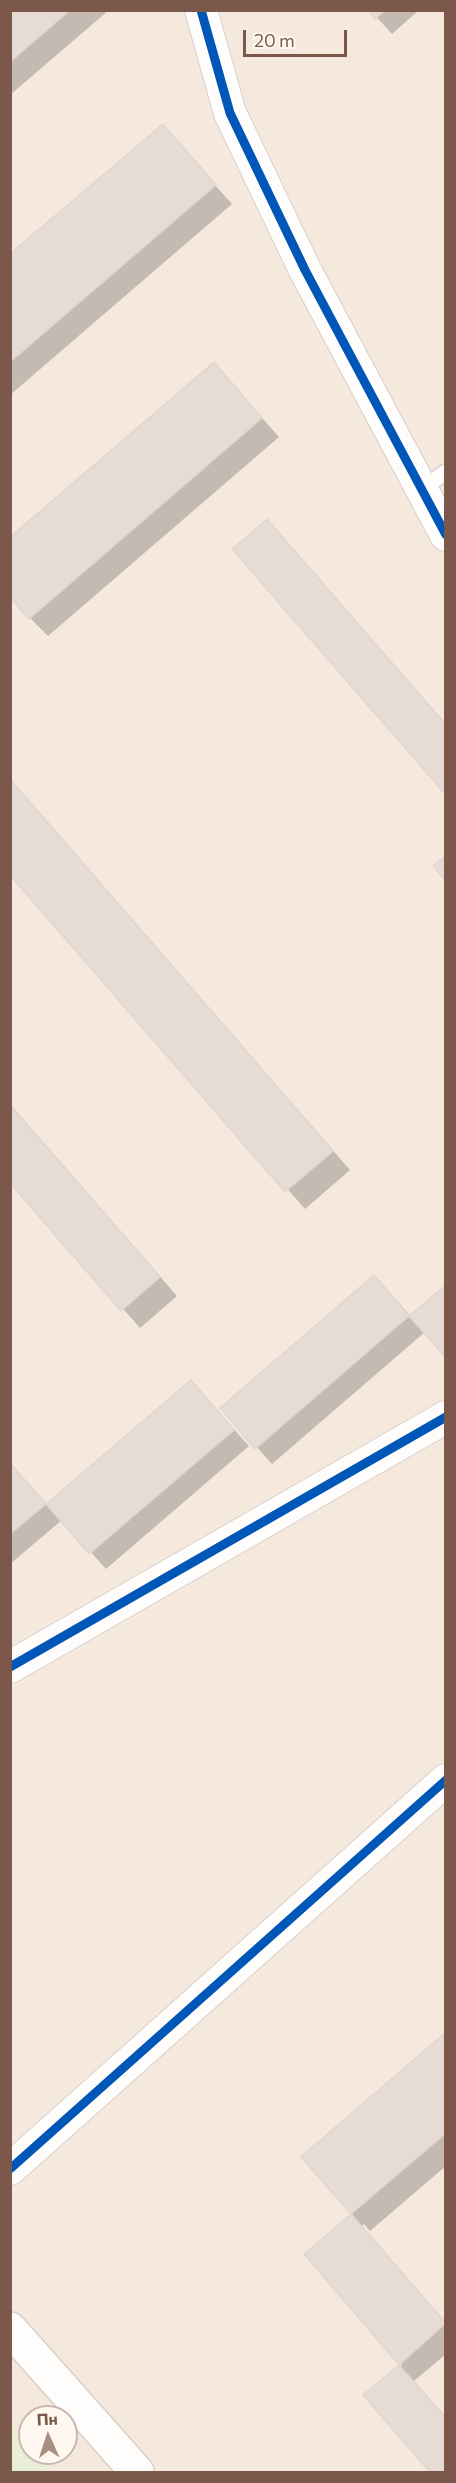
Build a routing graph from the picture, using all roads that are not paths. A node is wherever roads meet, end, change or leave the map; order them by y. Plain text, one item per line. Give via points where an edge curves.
1 (201, 10) edge
2 (446, 472) edge
3 (420, 490) junction
4 (446, 535) edge
5 (446, 1417) edge
6 (10, 1667) edge
7 (446, 1780) edge
8 (10, 2169) edge
9 (10, 2330) edge
10 (137, 2472) edge

1 - 3 street via 230,113 305,270
2 - 3 lane
3 - 4 street
5 - 6 street
7 - 8 street
9 - 10 main road

